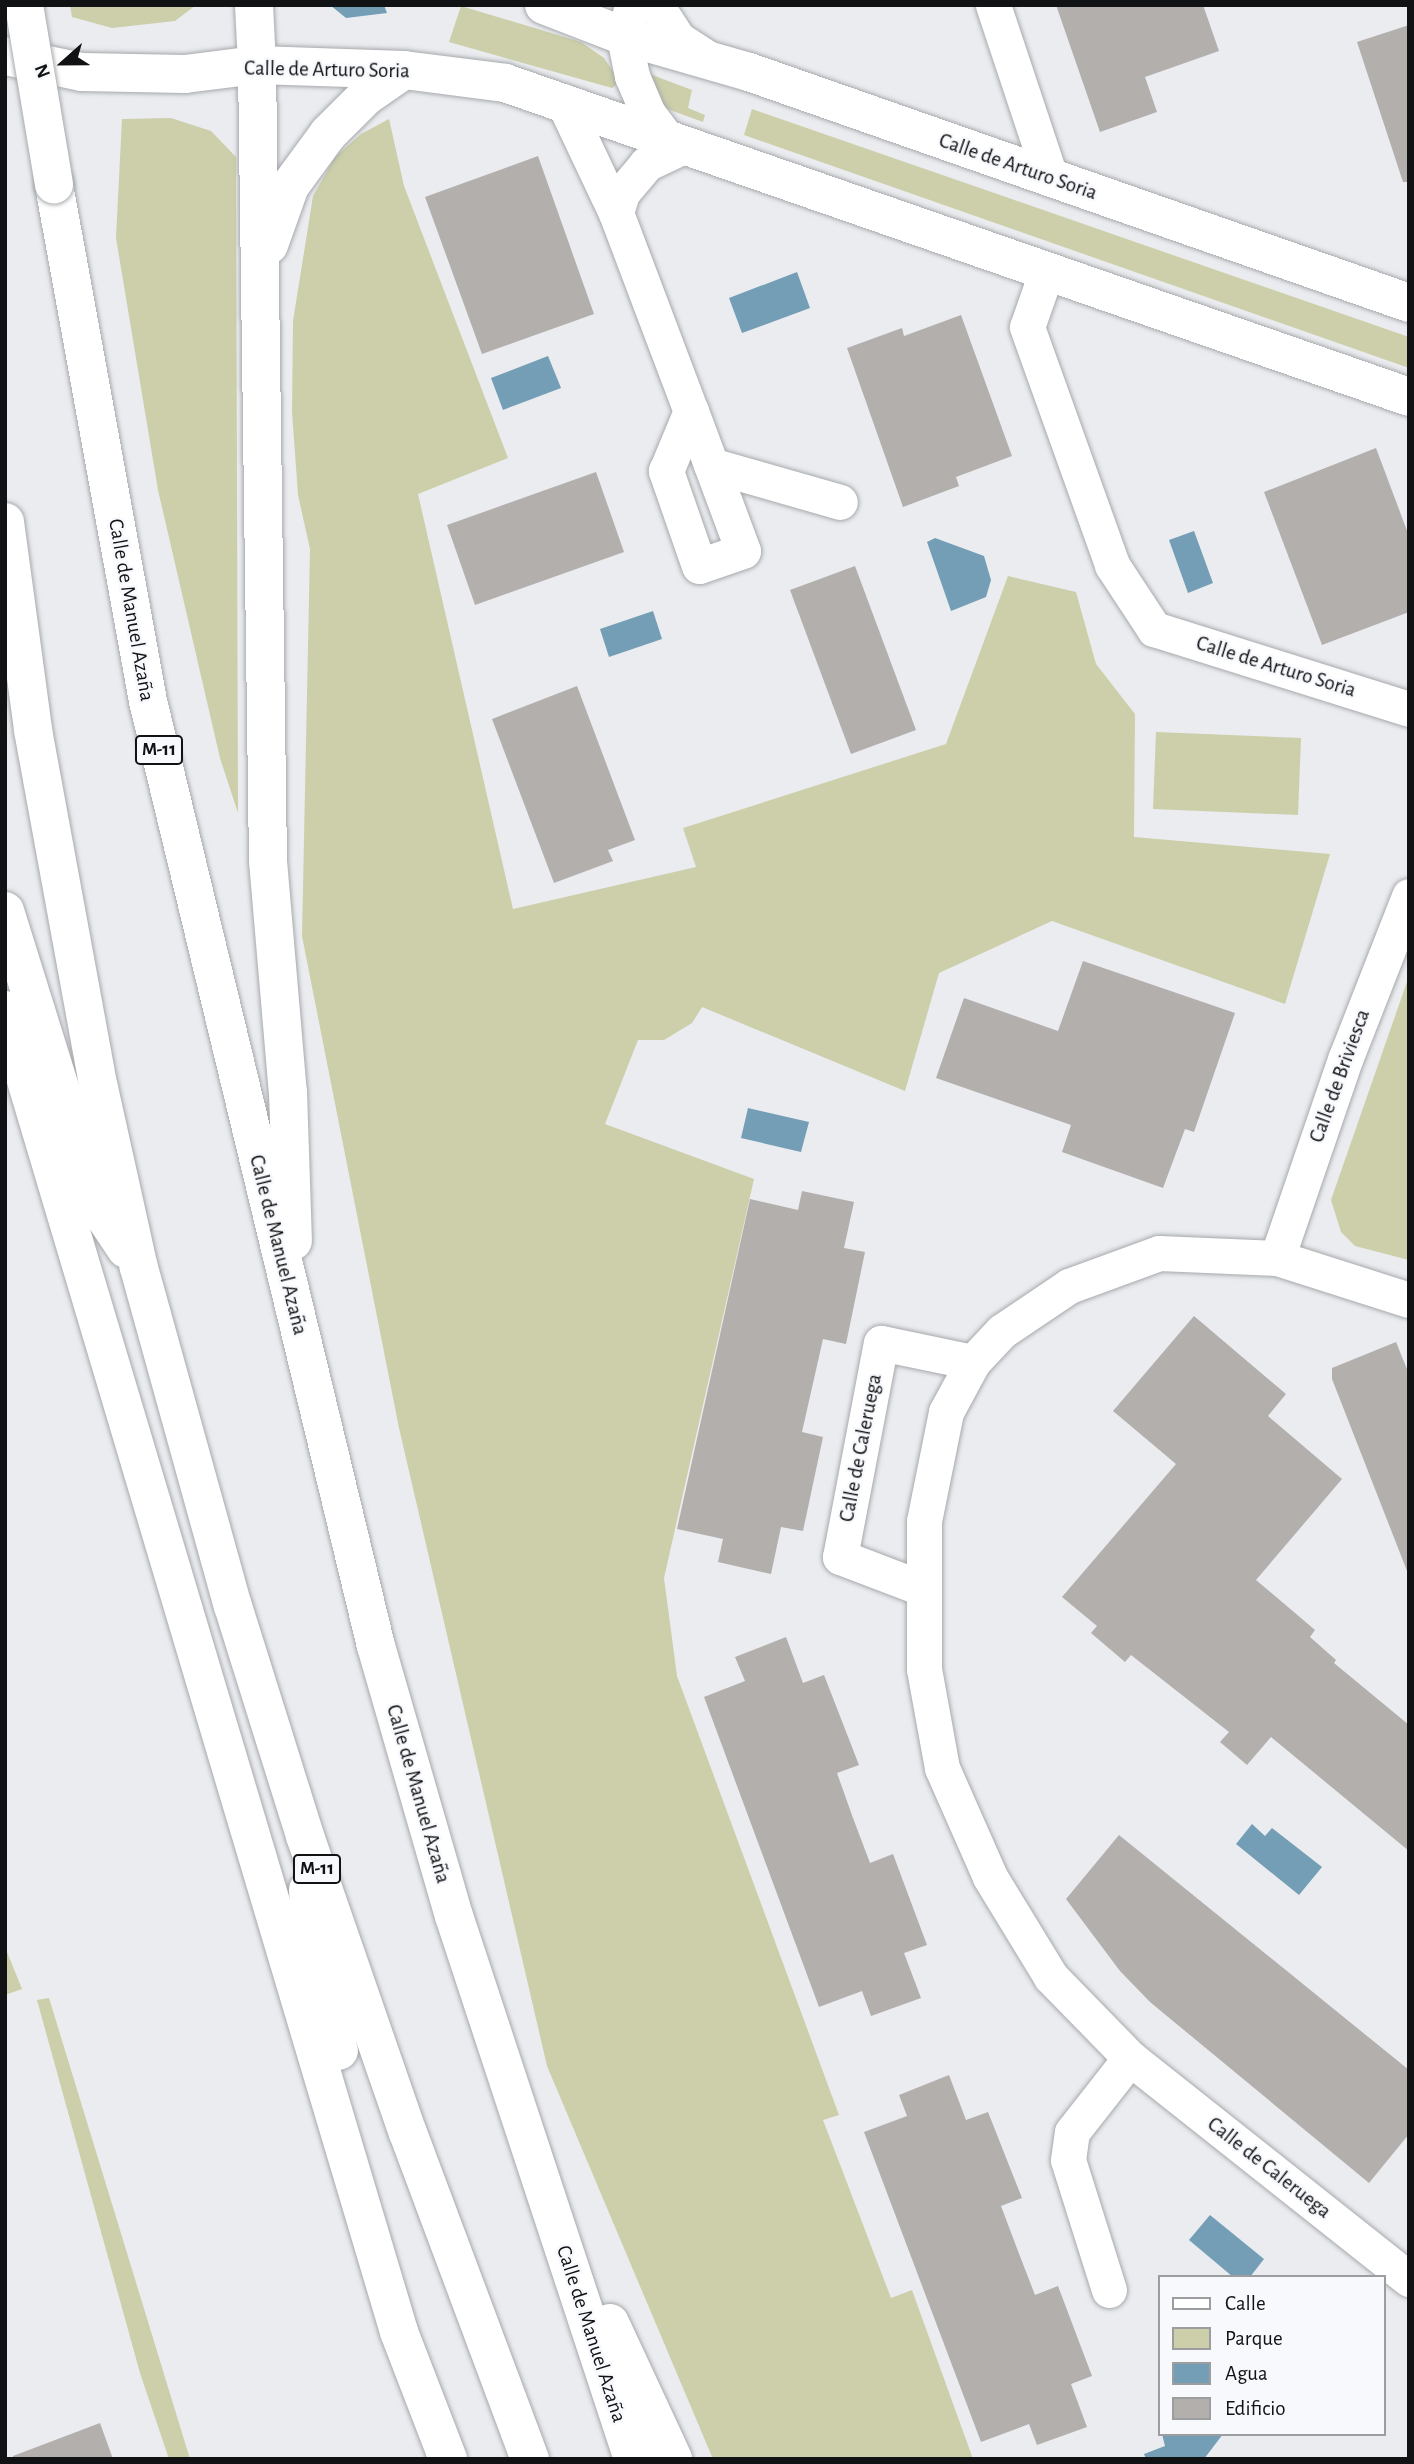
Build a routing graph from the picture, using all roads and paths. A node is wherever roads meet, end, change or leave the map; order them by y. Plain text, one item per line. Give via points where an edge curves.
1 (24, 5) edge
2 (254, 5) edge
3 (656, 5) edge
4 (993, 5) edge
5 (551, 8) edge
6 (625, 16) edge
7 (5, 56) edge
8 (712, 61) junction
9 (257, 65) junction
10 (404, 70) junction
11 (563, 102) junction
12 (676, 143) junction
13 (1051, 179) junction
14 (616, 214) junction
15 (1047, 270) junction
16 (261, 285) junction
17 (1409, 303) edge
18 (1409, 397) edge
19 (691, 411) junction
20 (711, 465) junction
21 (840, 502) dead end
22 (5, 522) edge
23 (1409, 709) edge
24 (1409, 896) edge
25 (5, 911) edge
26 (5, 1010) edge
27 (1277, 1258) junction
28 (139, 1268) junction
29 (1409, 1300) edge
30 (294, 1309) junction
31 (973, 1362) junction
32 (924, 1589) junction
33 (305, 1836) junction
34 (1130, 2058) junction
35 (526, 2136) junction
36 (1409, 2278) edge
37 (1109, 2290) dead end
38 (449, 2459) edge
39 (530, 2459) edge
40 (633, 2459) edge
41 (673, 2459) edge

1 - 30 main road, Calle de Manuel Azaña / M-11, bridge via 148,701
2 - 9 main road
3 - 8 street via 678,39
4 - 13 street
5 - 6 main road, Calle de Arturo Soria
6 - 8 main road, Calle de Arturo Soria
6 - 12 street via 642,100
7 - 9 main road, Calle de Arturo Soria via 82,72 185,74
8 - 13 main road, Calle de Arturo Soria
9 - 10 main road, Calle de Arturo Soria
9 - 16 main road
10 - 11 main road, Calle de Arturo Soria via 505,83
10 - 16 main road via 365,97 328,134 290,186 271,231
11 - 12 main road, Calle de Arturo Soria
11 - 14 street
12 - 14 street via 646,163 622,193
12 - 15 main road, Calle de Arturo Soria
13 - 17 main road, Calle de Arturo Soria
14 - 19 street
15 - 18 main road, Calle de Arturo Soria
15 - 23 street, Calle de Arturo Soria via 1027,327 1112,565 1154,629
16 - 30 main road via 268,861 288,1092
19 - 20 street
19 - 20 street via 666,471 699,566 743,551
20 - 21 street
22 - 28 main road, M-11 via 33,730 99,1088
24 - 27 street, Calle de Briviesca via 1346,1057
25 - 28 main road via 96,1204
26 - 38 main road via 396,2319
27 - 29 street, Calle de Caleruega
27 - 31 street, Calle de Caleruega via 1160,1253 1069,1286 1002,1331
28 - 33 main road, M-11 via 233,1606
30 - 35 main road, Calle de Manuel Azaña / M-11 via 376,1646 454,1916
31 - 32 street, Calle de Caleruega via 946,1412 924,1521
31 - 32 street, Calle de Caleruega via 881,1343 840,1557
32 - 34 street, Calle de Caleruega via 924,1669 942,1768 990,1877 1051,1977
33 - 38 main road via 314,1944
33 - 39 main road, M-11 via 408,2133
34 - 36 street, Calle de Caleruega
34 - 37 street via 1072,2132 1068,2160
35 - 40 main road, Calle de Manuel Azaña / M-11
35 - 41 main road

